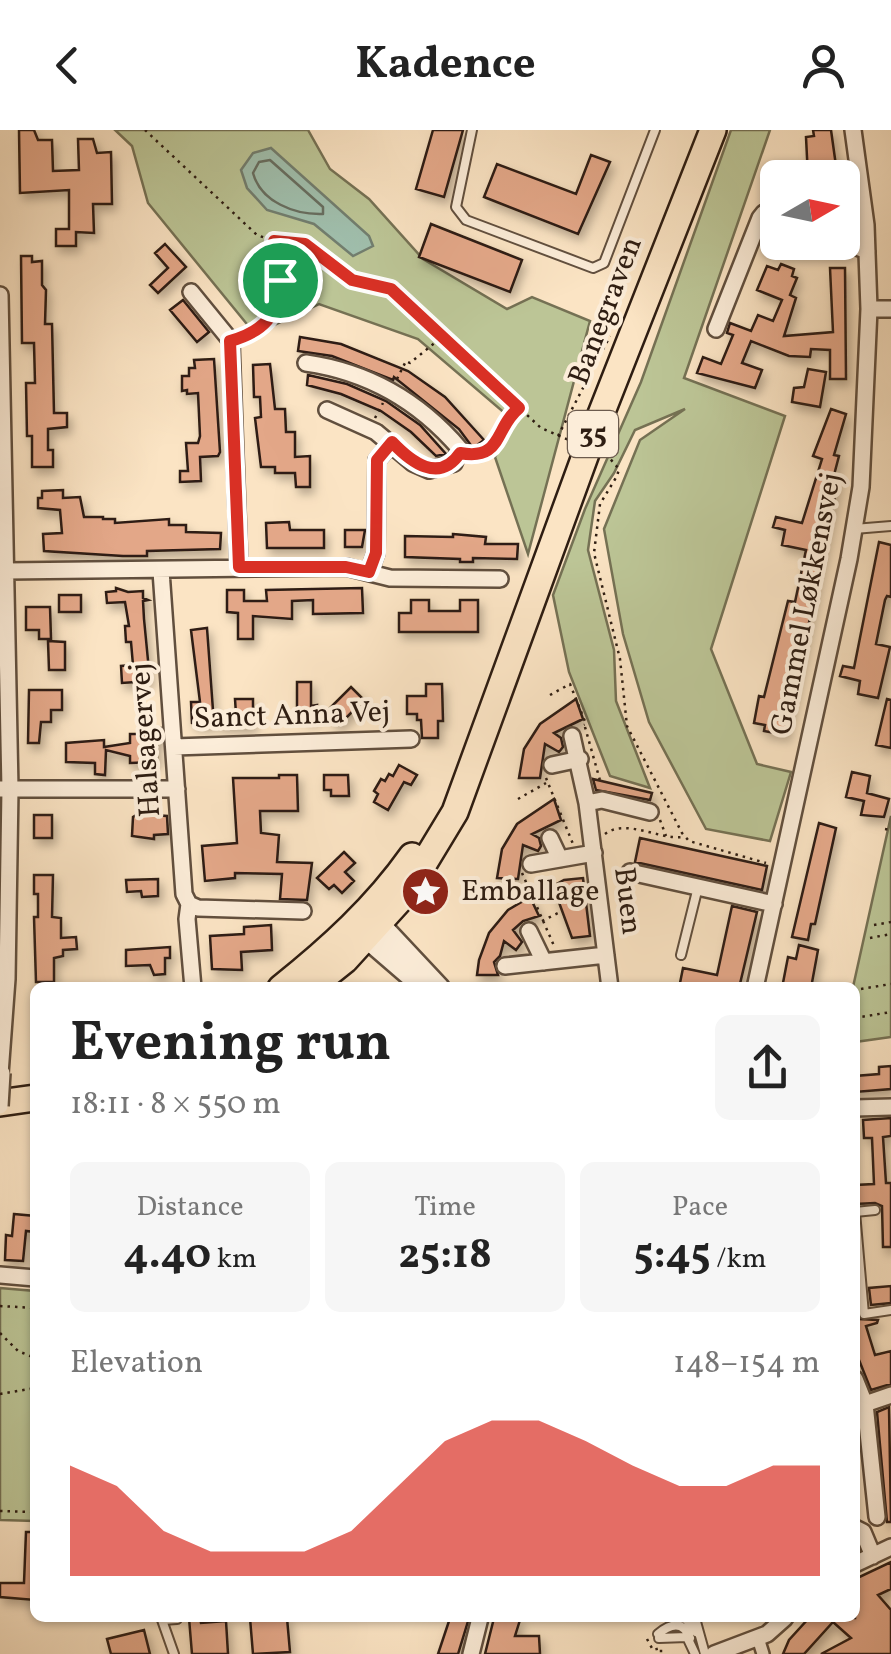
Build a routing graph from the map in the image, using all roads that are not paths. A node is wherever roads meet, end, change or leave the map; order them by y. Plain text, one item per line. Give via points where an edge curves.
1 (472, 130) edge
2 (656, 130) edge
3 (853, 130) edge
4 (708, 138) edge
5 (760, 218) edge
6 (860, 248) edge
7 (867, 251) junction
8 (191, 292) dead end
9 (0, 295) edge
10 (891, 308) edge
11 (869, 309) junction
12 (716, 329) dead end
13 (1, 331) edge
14 (306, 363) dead end
15 (2, 404) edge
16 (326, 410) dead end
17 (392, 442) junction
18 (891, 526) edge
19 (854, 529) junction
20 (239, 567) junction
21 (162, 570) junction
22 (7, 571) junction
23 (369, 572) junction
24 (500, 580) dead end
25 (572, 736) road end
26 (411, 740) dead end
27 (174, 747) junction
28 (580, 759) junction
29 (550, 774) road end
30 (5, 789) edge
31 (176, 789) junction
32 (587, 803) junction
33 (650, 812) dead end
34 (550, 838) dead end
35 (4, 839) edge
36 (594, 853) junction
37 (560, 859) junction
38 (530, 864) road end
39 (630, 872) dead end
40 (698, 887) junction
41 (189, 904) junction
42 (774, 904) junction
43 (303, 911) dead end
44 (369, 927) junction
45 (529, 931) dead end
46 (606, 955) junction
47 (681, 955) dead end
48 (550, 958) junction
49 (505, 966) dead end
50 (193, 982) edge
51 (288, 982) edge
52 (316, 982) edge
53 (418, 982) edge
54 (432, 982) edge
55 (609, 982) edge
56 (756, 982) edge
57 (1, 1074) edge
58 (30, 1099) edge
59 (0, 1104) edge
60 (891, 1107) edge
61 (860, 1108) edge
62 (875, 1210) dead end
63 (860, 1212) edge
64 (860, 1269) edge
65 (0, 1275) edge
66 (30, 1278) edge
67 (891, 1310) edge
68 (860, 1392) edge
69 (891, 1396) edge
70 (865, 1404) junction
71 (877, 1517) dead end
72 (860, 1530) edge
73 (891, 1547) edge
74 (874, 1556) junction
75 (860, 1562) edge
76 (163, 1622) edge
77 (479, 1622) edge
78 (688, 1622) edge
79 (696, 1622) edge
80 (781, 1622) edge
81 (659, 1636) dead end
82 (701, 1640) junction
83 (760, 1646) edge
84 (174, 1654) edge
85 (471, 1654) edge
86 (695, 1654) edge
87 (706, 1654) edge
88 (714, 1654) edge

1 - 2 lane via 456,206 466,220 592,268 604,263
3 - 7 street, Gammel Løkkensvej
4 - 44 main road, Banegraven / 35 via 455,812 432,854
5 - 12 street
6 - 7 street
7 - 11 street, Gammel Løkkensvej
8 - 20 street via 230,341
9 - 13 street
10 - 11 street
11 - 19 street, Gammel Løkkensvej via 866,430
13 - 15 street
14 - 17 street via 394,390 442,427 460,453 454,462 429,470
15 - 22 street
16 - 17 street
17 - 23 street via 377,460 376,553
18 - 19 lane
19 - 42 street, Gammel Løkkensvej
20 - 21 street
20 - 23 street
21 - 22 street
21 - 27 street, Halsagervej
22 - 30 street
23 - 24 street
25 - 28 street, Buen
26 - 27 street, Sanct Anna Vej
27 - 31 street, Halsagervej
28 - 29 street
28 - 32 street, Buen
30 - 31 street
30 - 35 street
31 - 41 street, Halsagervej
32 - 33 street via 602,800
32 - 36 street, Buen
34 - 37 street
35 - 57 street
36 - 37 street, Buen
36 - 46 street, Buen
37 - 38 street, Buen
39 - 40 street
40 - 42 street
40 - 47 lane
41 - 43 street
41 - 50 street, Halsagervej
42 - 56 street, Gammel Løkkensvej
44 - 51 main road, Banegraven / 35
44 - 52 main road, Banegraven / 35
44 - 53 street
44 - 54 street
45 - 48 street
46 - 48 street, Buen
46 - 55 street, Buen
48 - 49 street, Buen
57 - 59 street, bridge
58 - 59 main road
60 - 61 street
62 - 63 lane
64 - 67 lane via 864,1314
65 - 66 street
68 - 70 street
69 - 70 street
70 - 71 street
72 - 74 street
73 - 74 street
74 - 75 street
76 - 84 lane
77 - 85 street
78 - 82 lane
79 - 82 lane
80 - 83 street
81 - 86 lane via 690,1640
82 - 87 lane
83 - 88 street

